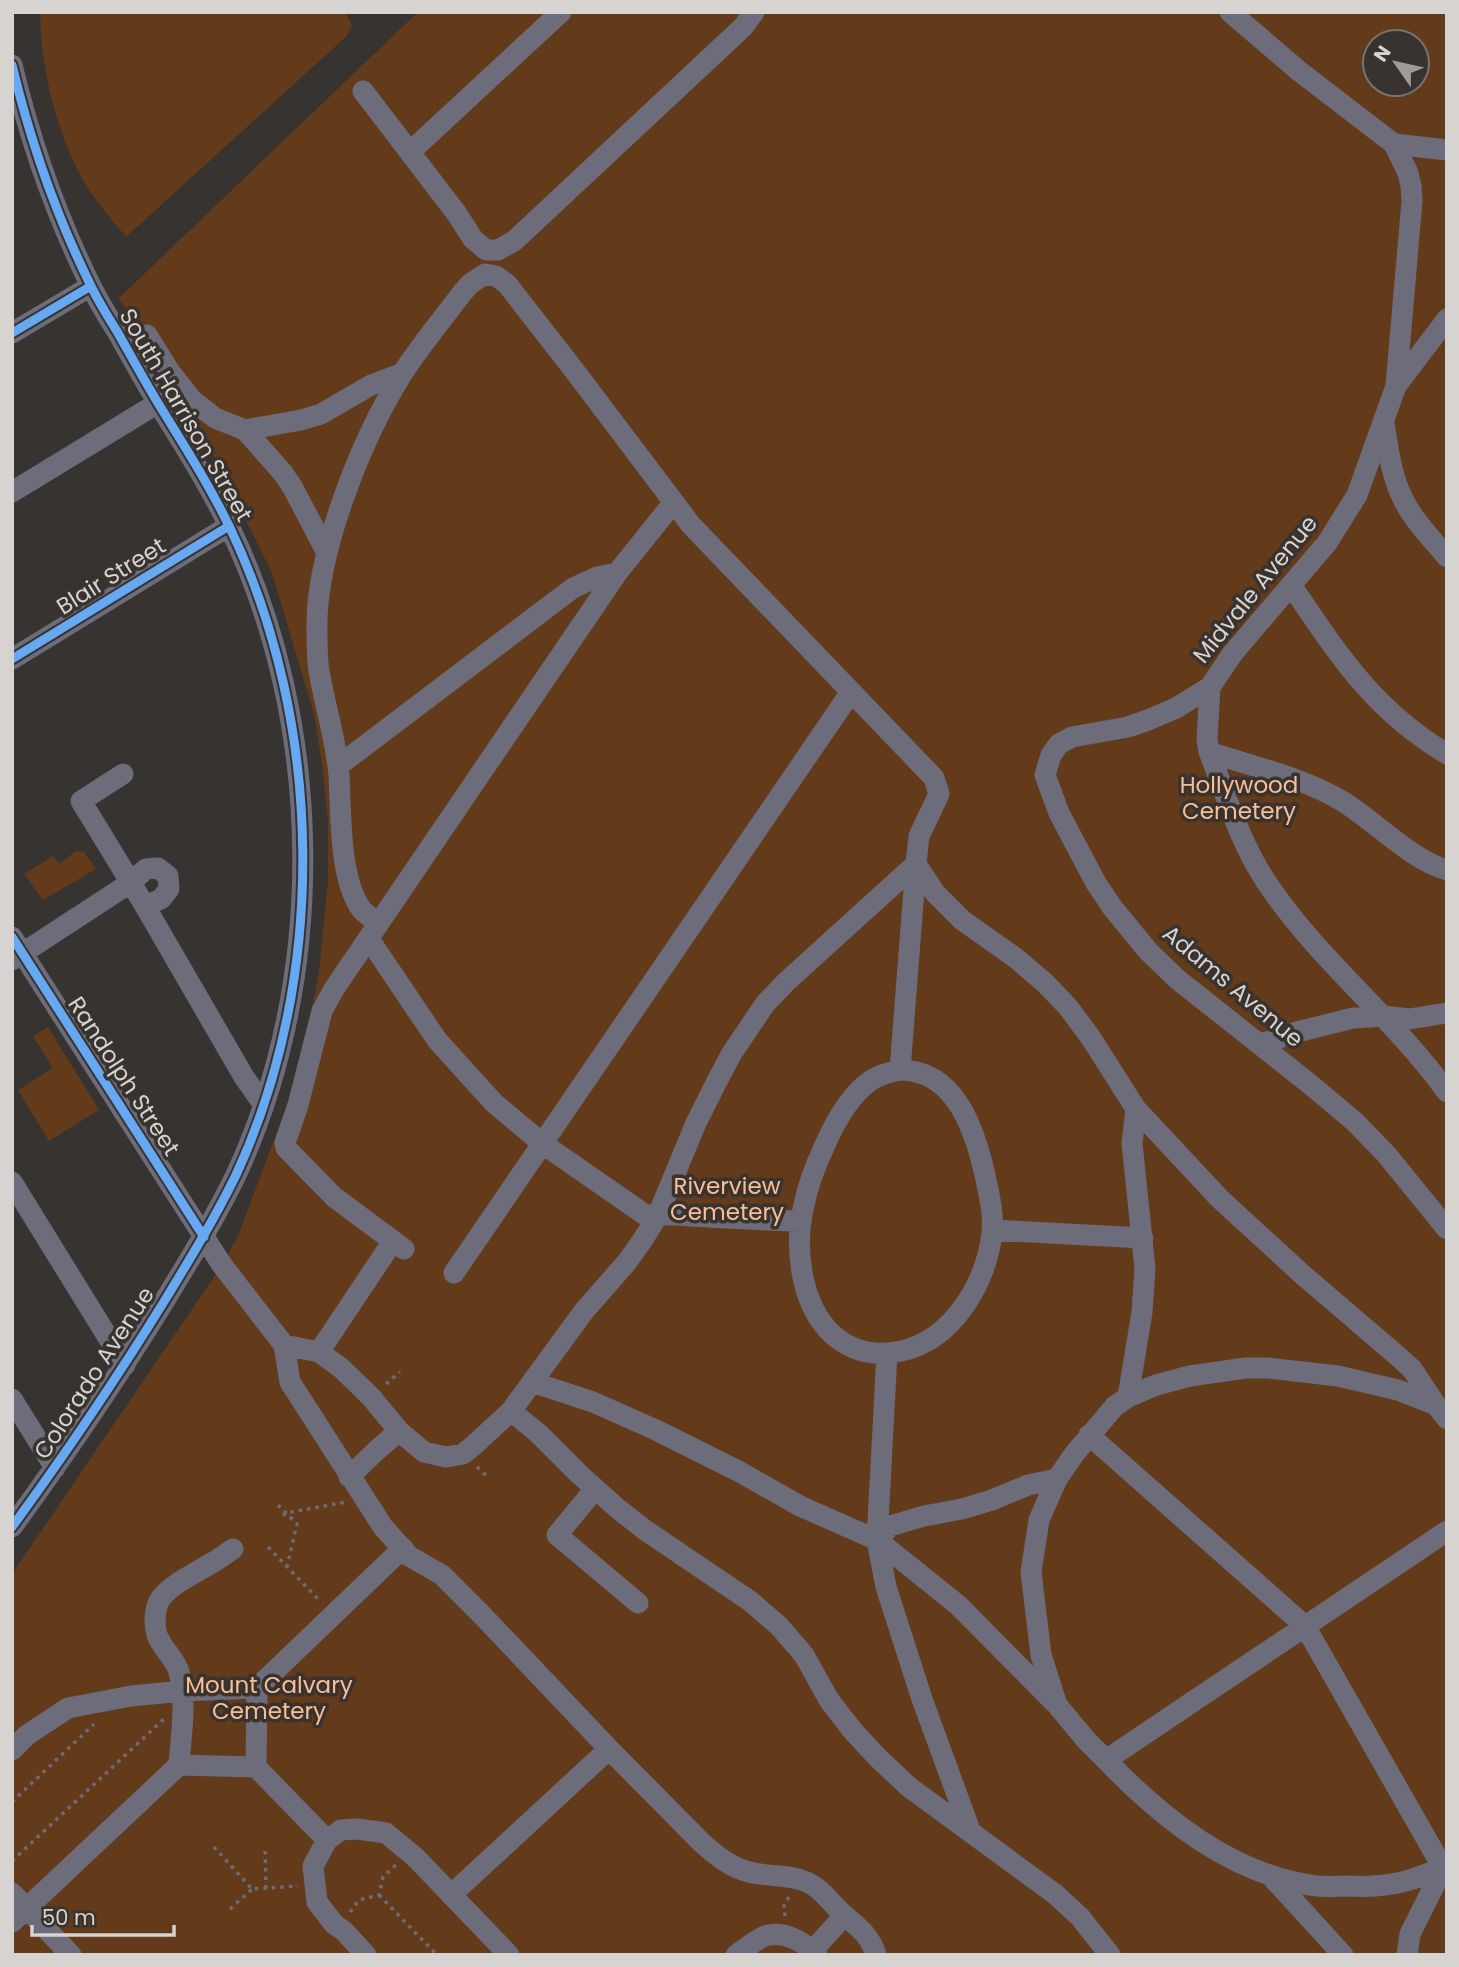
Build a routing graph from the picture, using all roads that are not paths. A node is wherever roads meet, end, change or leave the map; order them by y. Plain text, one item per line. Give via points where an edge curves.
1 (561, 12) edge
2 (754, 12) edge
3 (1230, 12) edge
4 (12, 65) edge
5 (363, 91) dead end
6 (1394, 144) junction
7 (1447, 150) edge
8 (410, 152) junction
9 (486, 250) junction
10 (485, 274) junction
11 (91, 286) junction
12 (1447, 319) edge
13 (12, 333) edge
14 (147, 335) dead end
15 (403, 373) junction
16 (1396, 386) junction
17 (158, 403) junction
18 (1384, 422) junction
19 (245, 430) junction
20 (1360, 485) junction
21 (1399, 490) junction
22 (12, 492) edge
23 (674, 502) junction
24 (229, 526) junction
25 (327, 553) junction
26 (1447, 557) edge
27 (617, 573) junction
28 (1291, 585) junction
29 (12, 659) edge
30 (1210, 687) junction
31 (851, 692) junction
32 (1209, 752) junction
33 (1447, 754) edge
34 (338, 766) junction
35 (122, 774) dead end
36 (916, 864) junction
37 (1447, 870) edge
38 (130, 883) junction
39 (145, 906) junction
40 (374, 931) junction
41 (16, 950) edge
42 (1447, 1013) edge
43 (1384, 1016) junction
44 (1261, 1044) junction
45 (900, 1070) junction
46 (1447, 1092) edge
47 (263, 1104) junction
48 (1136, 1108) junction
49 (543, 1144) junction
50 (12, 1182) edge
51 (657, 1217) junction
52 (801, 1221) junction
53 (1447, 1229) edge
54 (992, 1230) junction
55 (204, 1237) junction
56 (1143, 1238) junction
57 (454, 1273) dead end
58 (284, 1345) junction
59 (319, 1352) junction
60 (887, 1354) junction
61 (125, 1365) junction
62 (532, 1382) junction
63 (1128, 1397) junction
64 (12, 1399) edge
65 (511, 1411) junction
66 (1441, 1412) edge
67 (399, 1431) junction
68 (1089, 1435) junction
69 (55, 1468) junction
70 (349, 1477) junction
71 (1057, 1479) junction
72 (595, 1489) junction
73 (12, 1527) edge
74 (1447, 1531) edge
75 (877, 1540) junction
76 (402, 1548) junction
77 (233, 1549) dead end
78 (638, 1603) dead end
79 (1305, 1626) junction
80 (257, 1688) junction
81 (183, 1696) junction
82 (1057, 1705) junction
83 (609, 1749) junction
84 (12, 1750) edge
85 (1106, 1760) junction
86 (179, 1765) junction
87 (256, 1767) junction
88 (971, 1833) junction
89 (327, 1840) junction
90 (1445, 1867) edge
91 (1270, 1875) junction
92 (451, 1895) junction
93 (17, 1907) edge
94 (844, 1916) junction
95 (815, 1953) edge
96 (71, 1955) edge
97 (366, 1955) edge
98 (509, 1955) edge
99 (736, 1955) edge
100 (876, 1955) edge
101 (1110, 1955) edge
102 (1343, 1955) edge
103 (1407, 1955) edge

1 - 8 street
2 - 9 street via 514,241 498,250
3 - 6 street
4 - 11 street, South Harrison Street via 32,141
5 - 8 street
6 - 7 street
6 - 16 street via 1408,173 1412,201
8 - 9 street via 473,239
9 - 10 street
10 - 15 street via 462,293
10 - 23 street via 496,275 507,284
11 - 13 street
11 - 17 street, South Harrison Street
12 - 16 street, Midvale Avenue
14 - 19 street via 183,390 200,407
15 - 19 street via 371,385 321,414
15 - 25 street via 356,466
16 - 18 street, Midvale Avenue
17 - 22 street
17 - 24 street, South Harrison Street
18 - 20 street, Midvale Avenue
18 - 21 street
19 - 25 street via 293,488
20 - 21 street
20 - 28 street, Midvale Avenue via 1351,508 1327,543
21 - 26 street via 1416,520
23 - 27 street
23 - 31 street
24 - 29 street, Blair Street
24 - 47 street, South Harrison Street via 268,625 286,695 299,786 303,875 296,966 281,1051
25 - 34 street via 317,630 319,670
27 - 34 street via 573,589
27 - 40 street
28 - 30 street, Midvale Avenue
28 - 33 street via 1370,692 1400,722
30 - 32 street, Midvale Avenue
30 - 44 street, Adams Avenue via 1148,720 1064,741 1051,755 1045,779 1078,852 1123,921 1169,972
31 - 36 street via 934,778 939,794 919,836
31 - 49 street
32 - 37 street via 1316,787
32 - 43 street, Midvale Avenue via 1263,878 1310,938
34 - 40 street via 348,878
35 - 38 street via 81,801
36 - 45 street
36 - 48 street via 934,893 962,920 1017,959 1068,1007
36 - 51 street via 765,1004 732,1053 696,1123
38 - 39 street
38 - 39 street via 152,867 168,876 166,894
38 - 41 street
39 - 47 street
40 - 49 street via 424,1021 457,1063
40 - 59 street via 322,1011 285,1143 334,1197 399,1245 376,1269
41 - 55 street, Randolph Street
42 - 43 street via 1409,1020
43 - 44 street via 1330,1022
43 - 46 street, Midvale Avenue
44 - 53 street, Adams Avenue via 1370,1136
45 - 52 street via 870,1081 838,1118 809,1185
45 - 54 street via 936,1081 964,1111 977,1142 992,1208
47 - 55 street, South Harrison Street via 237,1173
48 - 56 street via 1132,1143
48 - 66 street via 1249,1228 1400,1357
49 - 51 street via 644,1214
49 - 57 street
50 - 61 street
51 - 52 street
51 - 62 street
52 - 60 street via 802,1273 815,1312 848,1345 871,1354
54 - 56 street
54 - 60 street via 982,1269 958,1313 926,1342
55 - 58 street, Randolph Street
55 - 61 street, Colorado Avenue
56 - 63 street via 1142,1312
58 - 59 street
58 - 70 street via 290,1382
59 - 67 street via 371,1397
60 - 75 street
61 - 69 street, Colorado Avenue
62 - 65 street
62 - 75 street via 656,1430 800,1506
63 - 66 street via 1190,1376 1268,1368 1364,1381 1398,1390
63 - 68 street
64 - 69 street
65 - 67 street via 463,1454 446,1457 424,1452
65 - 72 street
67 - 70 street
68 - 71 street
68 - 79 street
69 - 73 street, Colorado Avenue
70 - 76 street
71 - 75 street via 890,1526
71 - 82 street via 1039,1520 1031,1572 1041,1655
72 - 78 street via 556,1535
72 - 88 street via 779,1626 804,1655 829,1700 878,1758
74 - 79 street
75 - 82 street via 958,1605
75 - 88 street via 886,1587
76 - 80 street
76 - 83 street via 442,1575
77 - 81 street via 191,1573 161,1598 157,1607 157,1635 178,1668
79 - 85 street
79 - 90 street
80 - 81 street
80 - 87 street
81 - 84 street via 122,1698 68,1707
81 - 86 street
82 - 85 street
83 - 92 street
83 - 94 street via 720,1859 749,1872 806,1881
85 - 91 street via 1173,1821 1241,1864
86 - 87 street
86 - 93 street
87 - 89 street
88 - 101 street via 1055,1894
89 - 92 street via 341,1830 386,1833
89 - 97 street via 313,1866 317,1902
90 - 91 street via 1402,1882 1363,1886 1317,1886
90 - 103 street via 1410,1934
91 - 102 street
92 - 98 street
93 - 96 street
94 - 95 street
94 - 100 street via 863,1930
95 - 99 street via 806,1944 780,1935 765,1936

